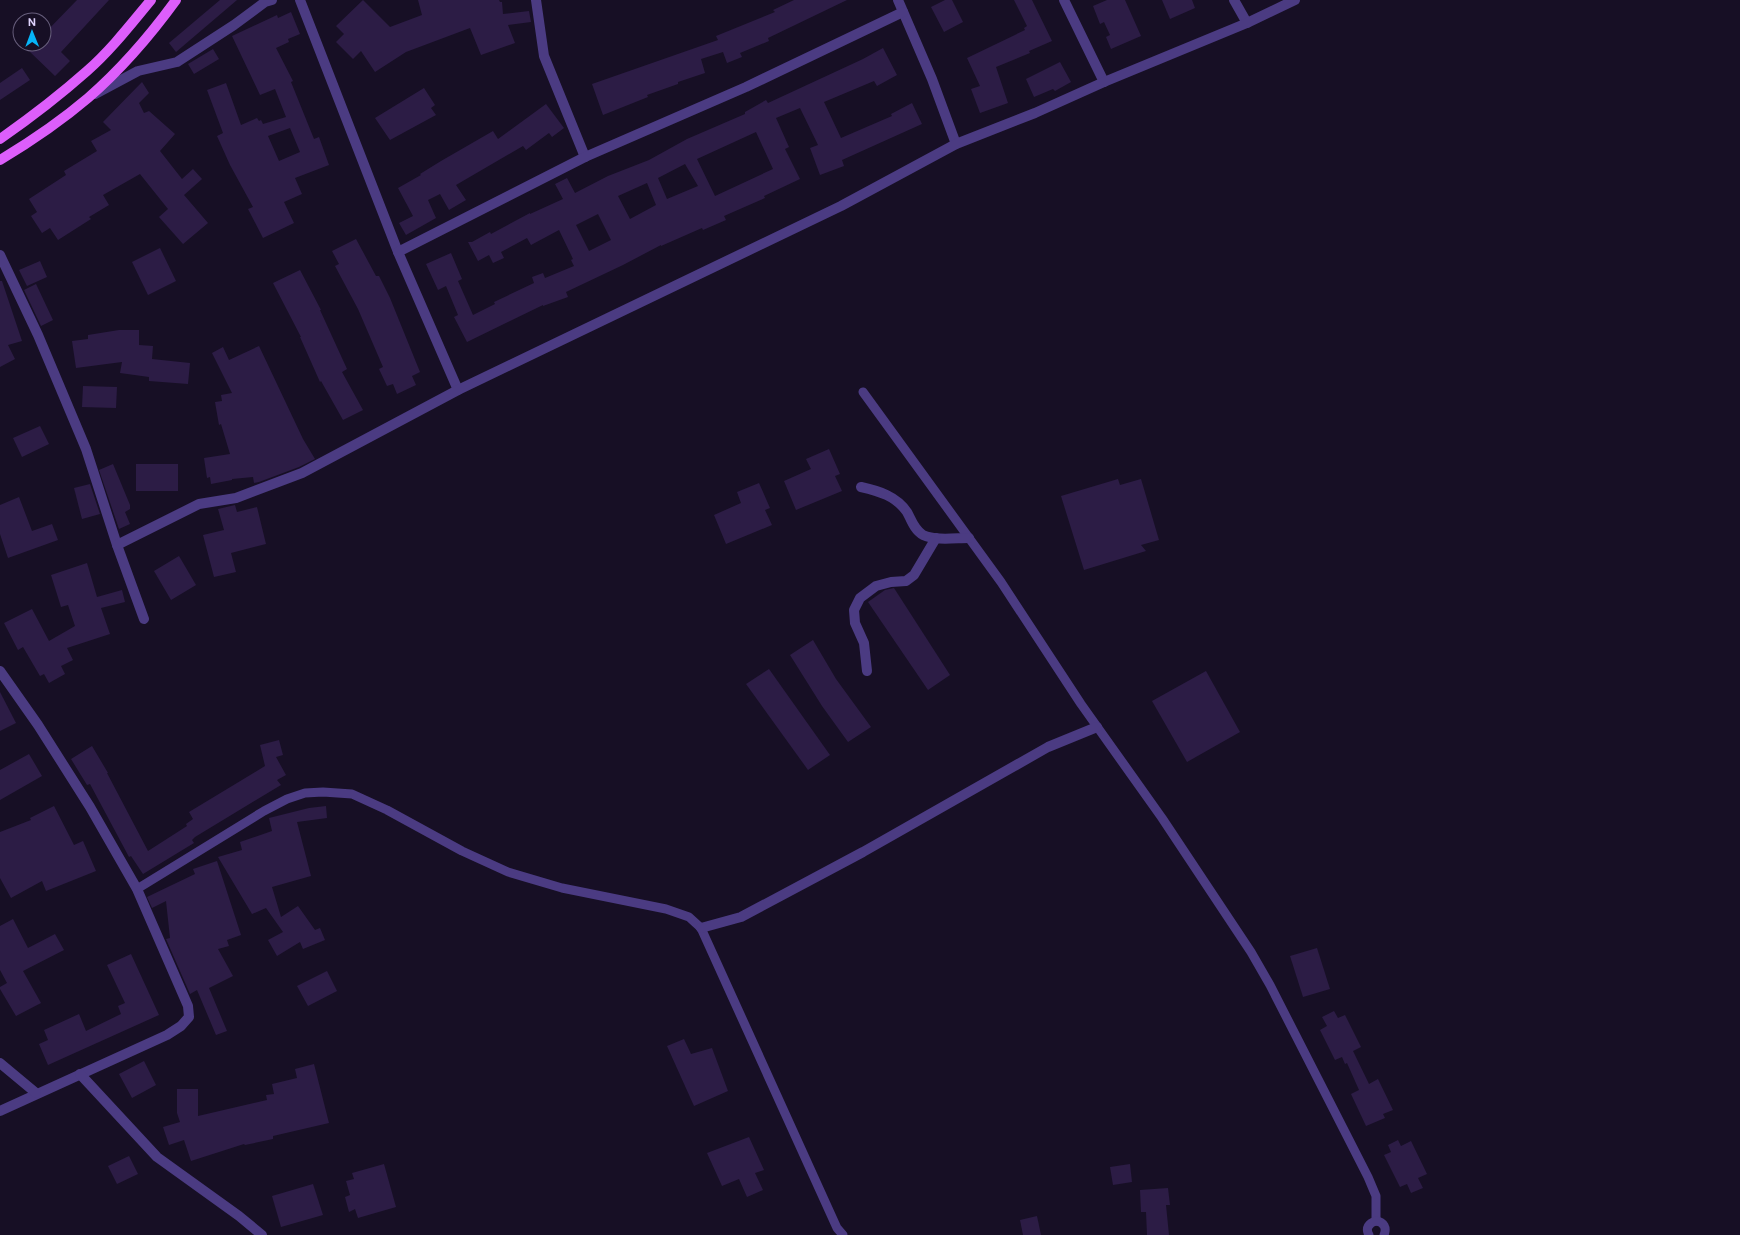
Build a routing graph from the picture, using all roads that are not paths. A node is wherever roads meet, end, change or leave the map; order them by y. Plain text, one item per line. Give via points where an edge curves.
1 (151, 0) edge
2 (176, 0) edge
3 (272, 0) edge
4 (300, 0) edge
5 (536, 0) edge
6 (898, 0) edge
7 (1064, 0) edge
8 (1234, 0) edge
9 (1295, 0) edge
10 (904, 12) junction
11 (1247, 23) junction
12 (1104, 82) junction
13 (88, 98) junction
14 (0, 139) edge
15 (956, 144) junction
16 (585, 157) junction
17 (0, 160) edge
18 (398, 252) junction
19 (0, 255) edge
20 (458, 390) junction
21 (863, 392) dead end
22 (861, 487) dead end
23 (936, 538) junction
24 (969, 538) junction
25 (117, 545) junction
26 (144, 619) dead end
27 (0, 671) edge
28 (867, 671) dead end
29 (5, 686) edge
30 (1097, 727) junction
31 (137, 889) junction
32 (700, 928) junction
33 (0, 1063) edge
34 (80, 1074) junction
35 (36, 1093) junction
36 (0, 1111) edge
37 (1376, 1221) junction
38 (262, 1235) edge
39 (843, 1235) edge
40 (1369, 1235) edge
41 (1384, 1235) edge

1 - 14 main road via 88,70
2 - 13 main road via 160,22
3 - 13 street via 265,2 177,62 138,71
4 - 18 street
5 - 16 street via 544,56
6 - 10 street
7 - 12 street
8 - 11 street
9 - 11 street
10 - 15 street
10 - 16 street via 746,87
11 - 12 street
12 - 15 street
13 - 17 main road via 58,122
15 - 20 street via 841,206
16 - 18 street
18 - 20 street
19 - 25 street via 38,335 86,449
20 - 25 street via 302,473 236,498 199,504
21 - 24 lane
22 - 23 street via 883,492 906,511 922,534
23 - 24 street
23 - 28 street via 914,575 906,581 876,586 860,598 854,610 855,623 864,643
24 - 30 lane
25 - 26 street
27 - 29 street
29 - 31 street via 38,725 90,807
30 - 32 street via 1048,747 863,852 741,917
30 - 37 lane via 1203,879 1270,985 1373,1188 1376,1196
31 - 32 lane via 287,799 305,793 352,794 508,872 562,888 666,909 689,917
31 - 34 street via 188,1006 189,1017 181,1026 167,1034
32 - 39 lane via 837,1228
33 - 35 street
34 - 35 street
34 - 38 street via 157,1157
35 - 36 street
37 - 40 lane via 1367,1228
37 - 41 lane via 1384,1224

